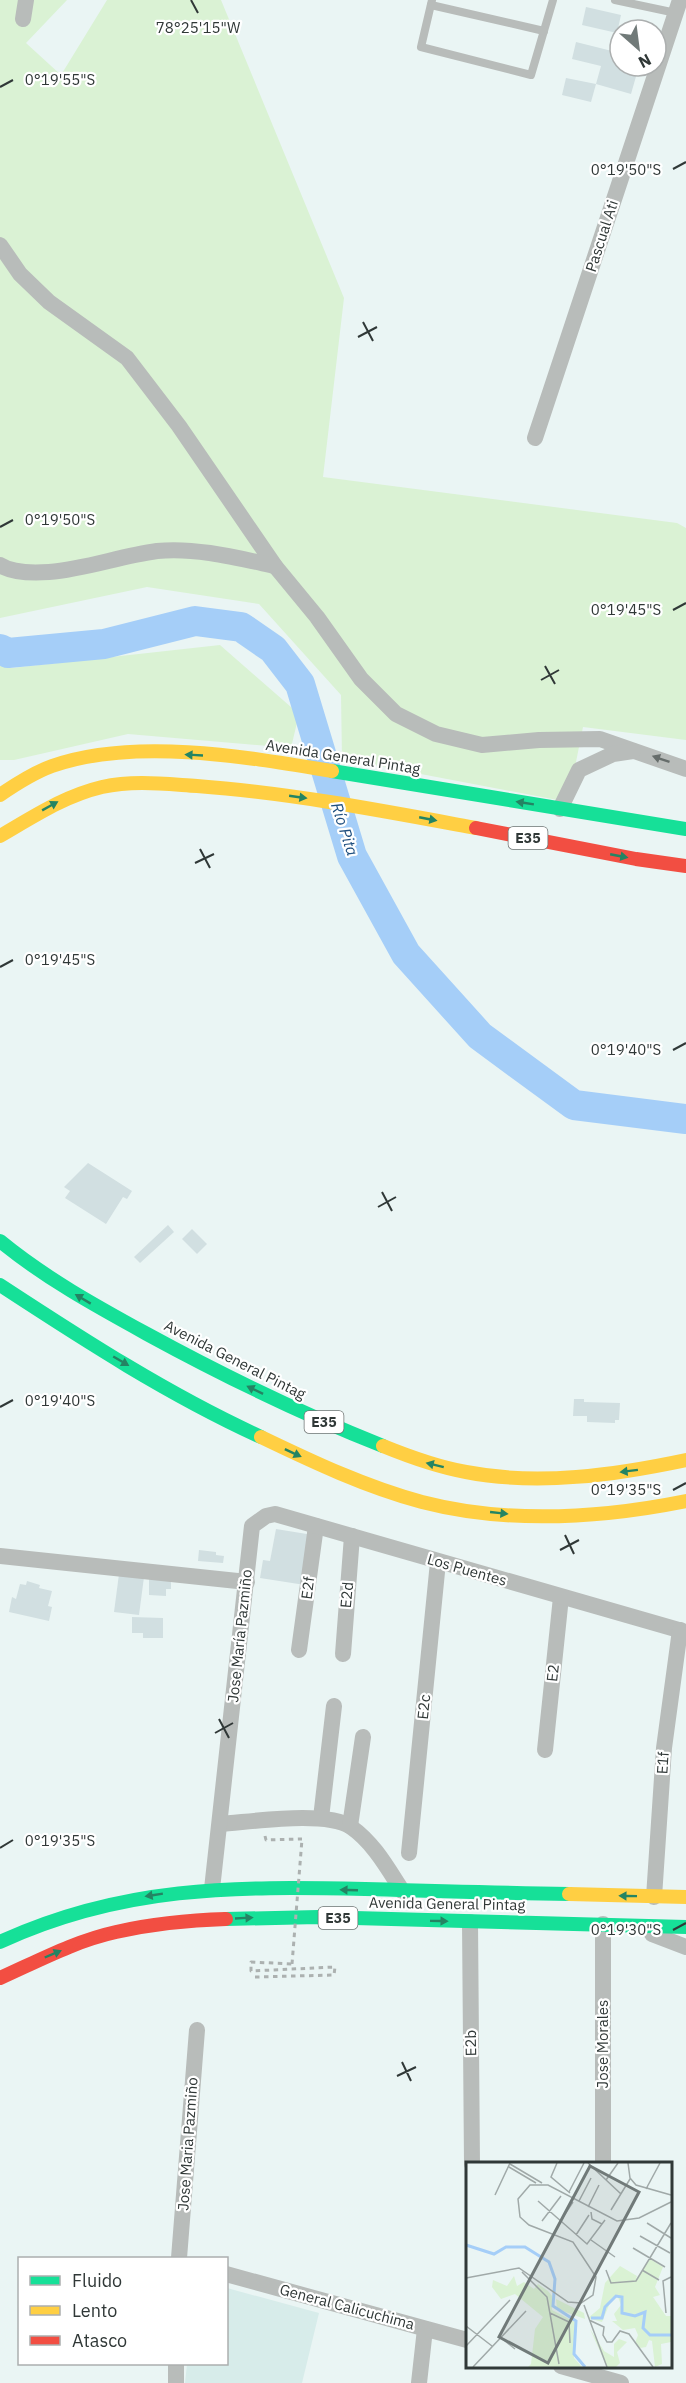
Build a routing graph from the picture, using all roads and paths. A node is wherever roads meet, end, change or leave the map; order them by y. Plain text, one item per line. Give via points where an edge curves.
1 (26, 0) edge
2 (553, 0) edge
3 (615, 0) edge
4 (432, 2) edge
5 (678, 7) edge
6 (23, 19) dead end
7 (544, 31) junction
8 (0, 245) edge
9 (535, 438) dead end
10 (0, 565) edge
11 (275, 566) junction
12 (567, 740) junction
13 (636, 751) junction
14 (686, 769) edge
15 (579, 770) junction
16 (0, 795) edge
17 (560, 809) junction
18 (686, 829) edge
19 (0, 836) edge
20 (686, 866) edge
21 (0, 1241) edge
22 (0, 1285) edge
23 (686, 1460) edge
24 (686, 1502) edge
25 (252, 1526) joint
26 (316, 1526) junction
27 (352, 1536) junction
28 (0, 1556) edge
29 (438, 1562) junction
30 (247, 1582) junction
31 (561, 1597) junction
32 (683, 1631) edge
33 (299, 1650) dead end
34 (343, 1654) dead end
35 (334, 1706) dead end
36 (363, 1737) dead end
37 (545, 1750) dead end
38 (321, 1818) junction
39 (219, 1824) junction
40 (350, 1826) junction
41 (302, 1839) dead end
42 (409, 1853) dead end
43 (212, 1889) junction
44 (403, 1892) junction
45 (654, 1897) junction
46 (686, 1897) edge
47 (470, 1922) junction
48 (603, 1924) junction
49 (635, 1927) junction
50 (686, 1927) edge
51 (0, 1942) edge
52 (686, 1947) edge
53 (255, 1977) dead end
54 (0, 1978) edge
55 (197, 2030) dead end
56 (472, 2162) edge
57 (603, 2162) edge
58 (179, 2257) edge
59 (228, 2275) edge
60 (425, 2329) junction
61 (466, 2340) edge
62 (176, 2365) edge
63 (565, 2368) edge
64 (176, 2383) edge
65 (419, 2383) edge
66 (621, 2383) edge

1 - 6 street
2 - 7 lane
3 - 5 lane
4 - 7 lane
4 - 7 lane via 421,47 531,75
5 - 9 street, Pascual Ati
8 - 11 street via 20,274 49,302 127,358
10 - 11 street via 39,573 160,551 214,554
11 - 12 street via 360,678 396,714 436,734 482,745
12 - 13 street via 600,739
12 - 15 street
14 -> 13 street
13 - 15 street via 613,754
15 - 17 street
17 -> 16 highway, Avenida General Pintag / E35 via 252,759 189,754 117,754 52,766
17 - 18 highway, Avenida General Pintag / E35
19 -> 20 highway, E35 via 65,798 138,782 240,789 370,808
23 -> 21 highway, Avenida General Pintag / E35 via 591,1476 482,1475 430,1465 303,1414 191,1358 54,1281
22 -> 24 highway via 90,1344 195,1404 297,1455 385,1490 449,1508 532,1517 608,1515
25 - 26 street, Los Puentes via 275,1514
25 - 30 street, Jose María Pazmiño
26 - 27 street, Los Puentes
26 - 33 street, E2f
27 - 29 street, Los Puentes
27 - 34 street, E2d
28 - 30 street
29 - 31 street, Los Puentes
29 - 42 street, E2c
30 - 39 street, Jose María Pazmiño
31 - 32 street, Los Puentes
31 - 37 street, E2
32 - 45 street, E1f via 664,1748
35 - 38 street
36 - 40 street
38 - 39 street
38 - 40 street
39 - 43 street, Jose María Pazmiño
40 - 44 street via 378,1854
41 - 53 path, bridge via 292,1964 251,1962 251,1971 335,1967 334,1976
44 -> 43 highway, Avenida General Pintag / E35
43 -> 51 highway, Avenida General Pintag / E35 via 156,1894 94,1906
45 -> 44 highway, Avenida General Pintag / E35
45 - 46 highway, Avenida General Pintag / E35
47 - 48 highway, Avenida General Pintag / E35
54 -> 47 highway, Avenida General Pintag / E35 via 74,1945 116,1932 203,1920 318,1917
47 - 56 street, E2b
48 - 49 highway, Avenida General Pintag / E35
48 - 57 street, Jose Morales
49 - 50 highway, Avenida General Pintag / E35
49 - 52 street
55 - 58 street, Jose Maria Pazmiño
59 - 60 street, General Calicuchima
60 - 61 street, General Calicuchima
60 - 65 street
62 - 64 street
63 - 66 street

